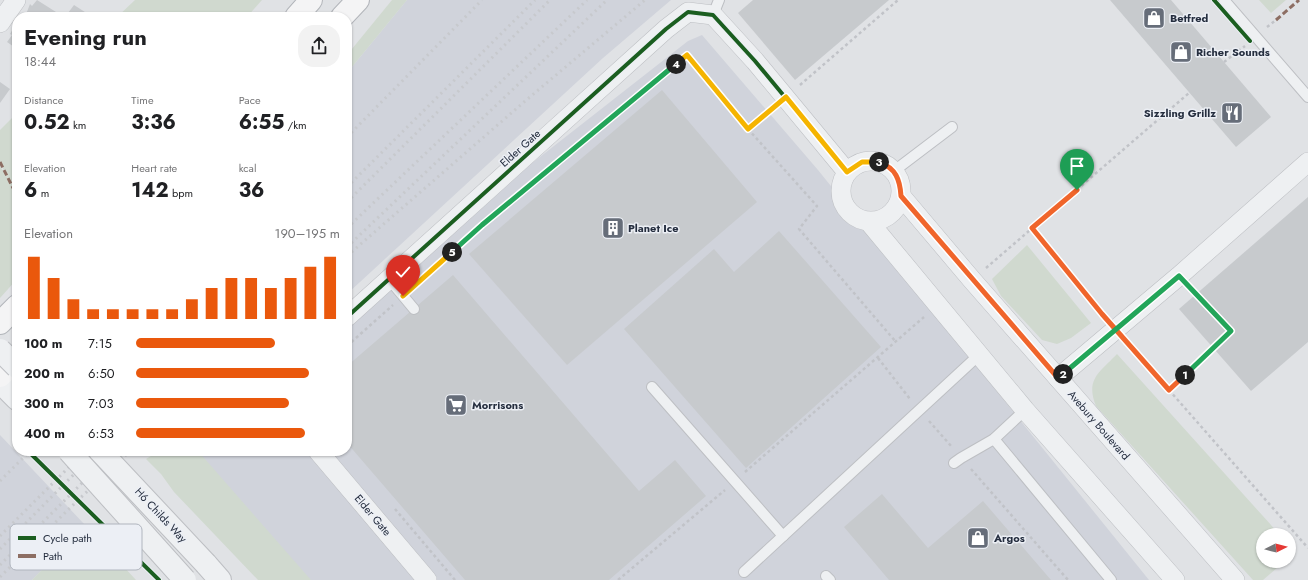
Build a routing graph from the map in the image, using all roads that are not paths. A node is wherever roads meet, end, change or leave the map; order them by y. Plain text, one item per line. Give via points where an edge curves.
1 (311, 0) edge
2 (358, 0) edge
3 (1224, 0) edge
4 (716, 7) edge
5 (300, 12) edge
6 (347, 12) edge
7 (1308, 97) edge
8 (952, 127) dead end
9 (1308, 162) edge
10 (894, 171) junction
11 (847, 172) junction
12 (901, 196) junction
13 (869, 222) junction
14 (389, 279) junction
15 (414, 309) dead end
16 (12, 311) edge
17 (352, 312) edge
18 (0, 323) edge
19 (0, 350) edge
20 (980, 354) junction
21 (12, 362) edge
22 (12, 364) edge
23 (0, 376) edge
24 (1058, 378) junction
25 (0, 382) edge
26 (652, 387) dead end
27 (12, 394) edge
28 (1025, 410) junction
29 (994, 439) junction
30 (73, 456) edge
31 (105, 456) edge
32 (322, 456) edge
33 (954, 463) dead end
34 (135, 524) edge
35 (142, 532) edge
36 (783, 536) junction
37 (744, 572) dead end
38 (185, 580) edge
39 (220, 580) edge
40 (427, 580) edge
41 (1111, 580) edge
42 (1175, 580) edge
43 (1234, 580) edge

1 - 5 highway
2 - 6 highway
3 - 7 lane
4 - 11 street
4 - 14 street, Elder Gate via 688,12 666,29
8 - 10 lane
9 - 24 street
10 - 11 street via 886,164 876,161 862,162
10 - 12 street via 900,180
11 - 13 street via 842,181 841,198 850,213
12 - 13 street via 898,206 890,215
12 - 24 street, Avebury Boulevard
13 - 20 street
14 - 15 lane
14 - 17 street, Elder Gate
16 - 18 highway
19 - 21 street, bridge
20 - 28 street
20 - 36 lane
22 - 23 highway
24 - 43 street, Avebury Boulevard
25 - 27 street
26 - 36 lane
28 - 29 lane
28 - 42 street
29 - 33 lane
29 - 41 lane
30 - 34 street, bridge
31 - 39 street, H6 Childs Way, bridge
32 - 40 street, Elder Gate
35 - 38 street, bridge
36 - 37 lane

